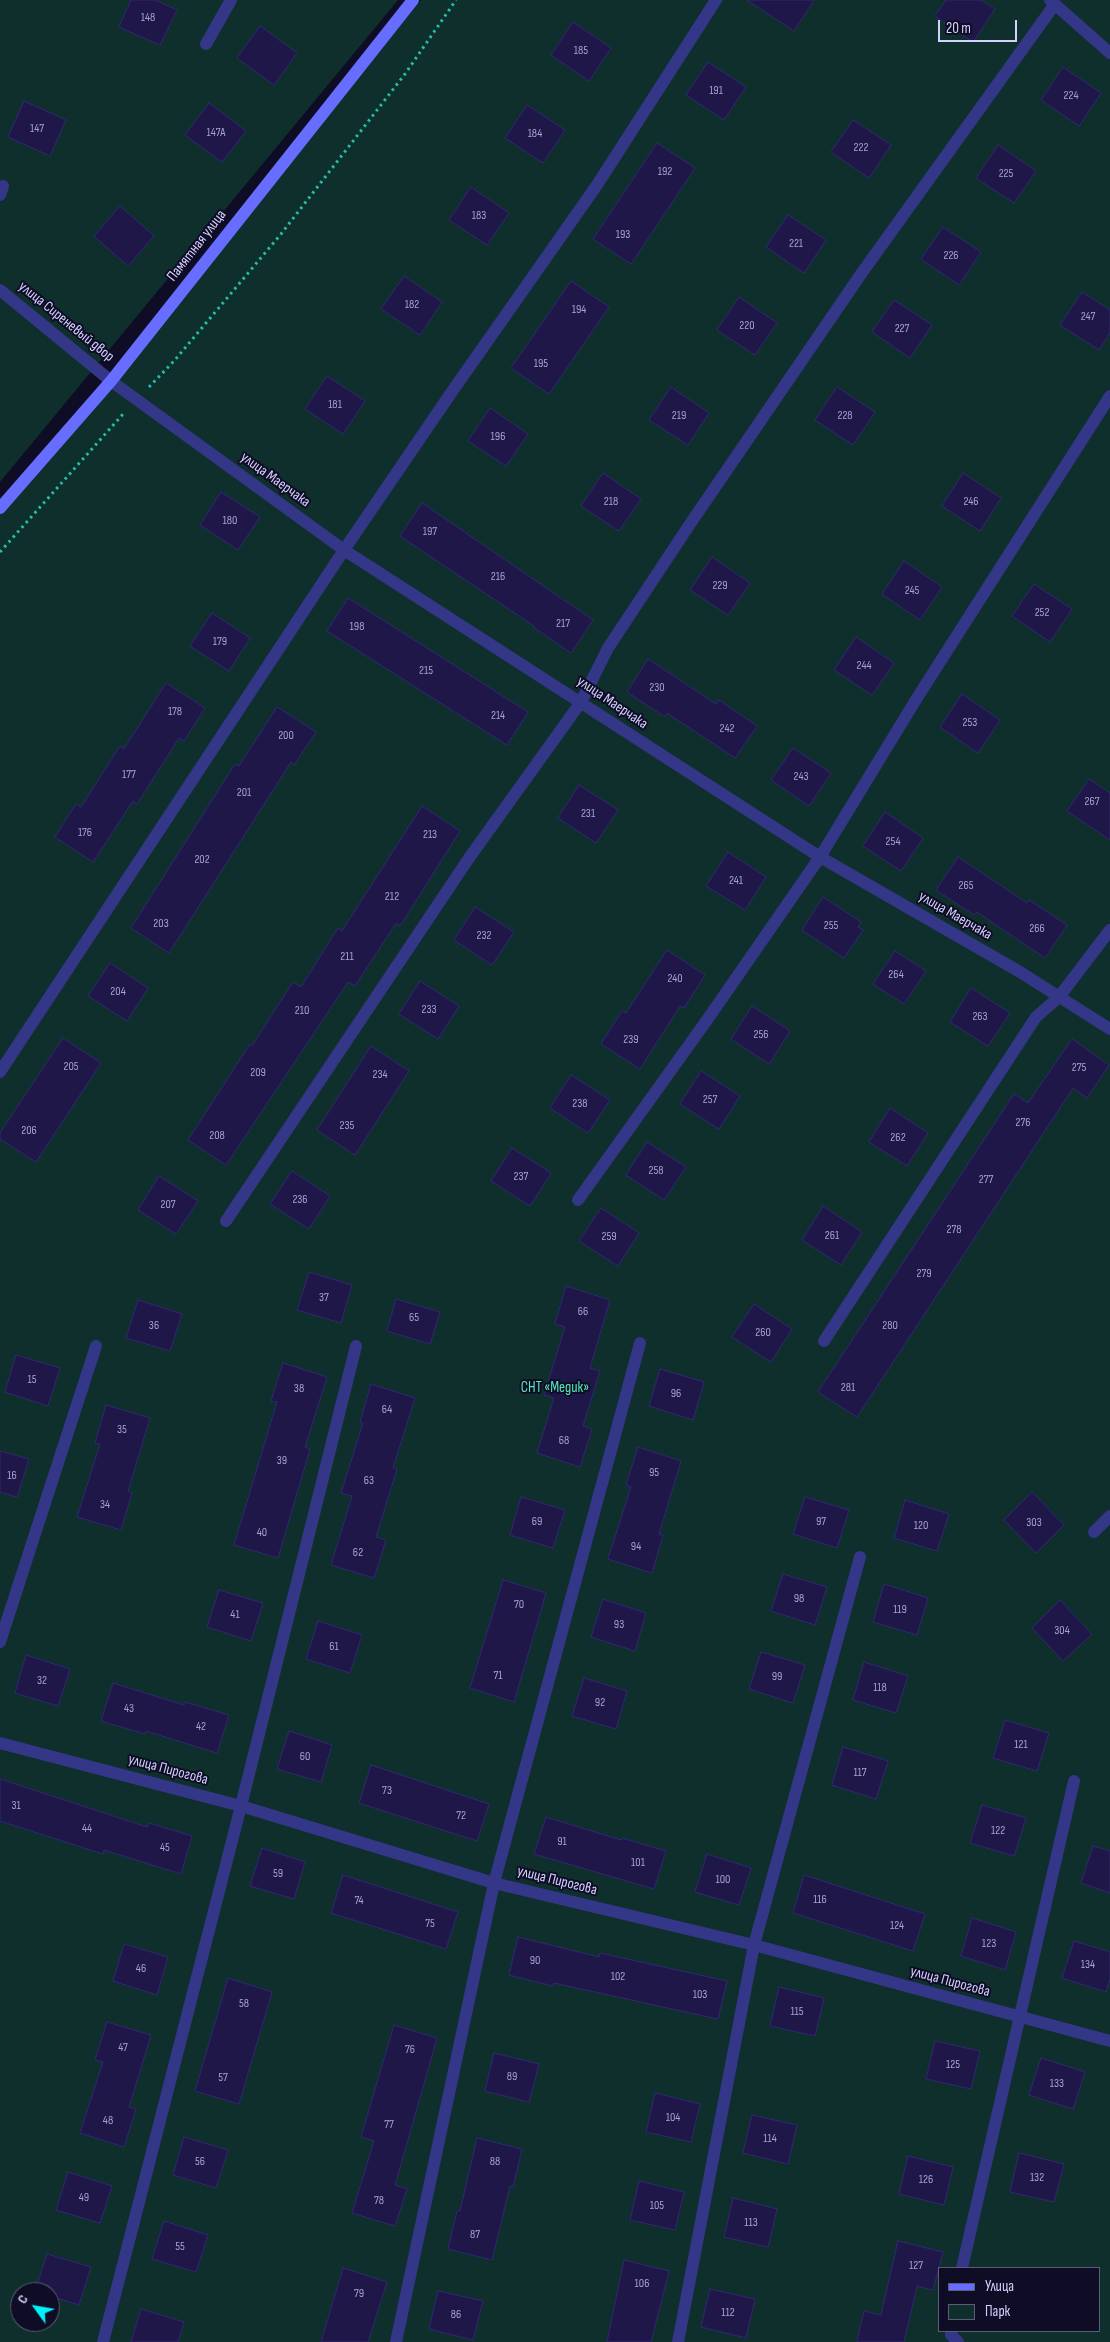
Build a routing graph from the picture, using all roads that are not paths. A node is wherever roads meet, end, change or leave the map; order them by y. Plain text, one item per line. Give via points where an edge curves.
1 (231, 0) edge
2 (413, 0) edge
3 (716, 0) edge
4 (1053, 2) edge
5 (206, 44) dead end
6 (1110, 53) edge
7 (0, 290) edge
8 (111, 380) junction
9 (1110, 396) edge
10 (0, 508) edge
11 (344, 550) junction
12 (581, 702) junction
13 (820, 857) junction
14 (1110, 930) edge
15 (1059, 997) junction
16 (1110, 1029) edge
17 (0, 1072) edge
18 (578, 1200) dead end
19 (226, 1221) dead end
20 (824, 1341) dead end
21 (640, 1343) dead end
22 (96, 1346) dead end
23 (356, 1346) dead end
24 (1110, 1516) edge
25 (1094, 1532) dead end
26 (860, 1557) dead end
27 (0, 1642) edge
28 (0, 1743) edge
29 (1074, 1781) dead end
30 (240, 1806) junction
31 (494, 1883) junction
32 (754, 1946) junction
33 (1019, 2018) junction
34 (1110, 2041) edge
35 (962, 2267) edge
36 (951, 2332) edge
37 (102, 2342) edge
38 (396, 2342) edge
39 (678, 2342) edge
40 (958, 2342) edge

1 - 5 street
2 - 8 street, Памятная улица
3 - 11 street via 597,185
4 - 6 street
4 - 12 street via 690,524 608,648
7 - 8 street, улица Сиреневый двор
8 - 10 street, Памятная улица
8 - 11 street, улица Маерчака
9 - 13 street via 917,698
11 - 12 street, улица Маерчака
11 - 17 street
12 - 13 street, улица Маерчака
12 - 19 street via 469,858
13 - 15 street, улица Маерчака
13 - 18 street
14 - 15 street
15 - 16 street, улица Маерчака
15 - 20 street via 1036,1017
21 - 31 street
22 - 27 street
23 - 30 street
24 - 25 street
26 - 32 street
28 - 30 street, улица Пирогова
29 - 33 street
30 - 31 street, улица Пирогова
30 - 37 street
31 - 32 street, улица Пирогова
31 - 38 street
32 - 33 street, улица Пирогова
32 - 39 street
33 - 34 street, улица Пирогова
33 - 35 street
36 - 40 street

